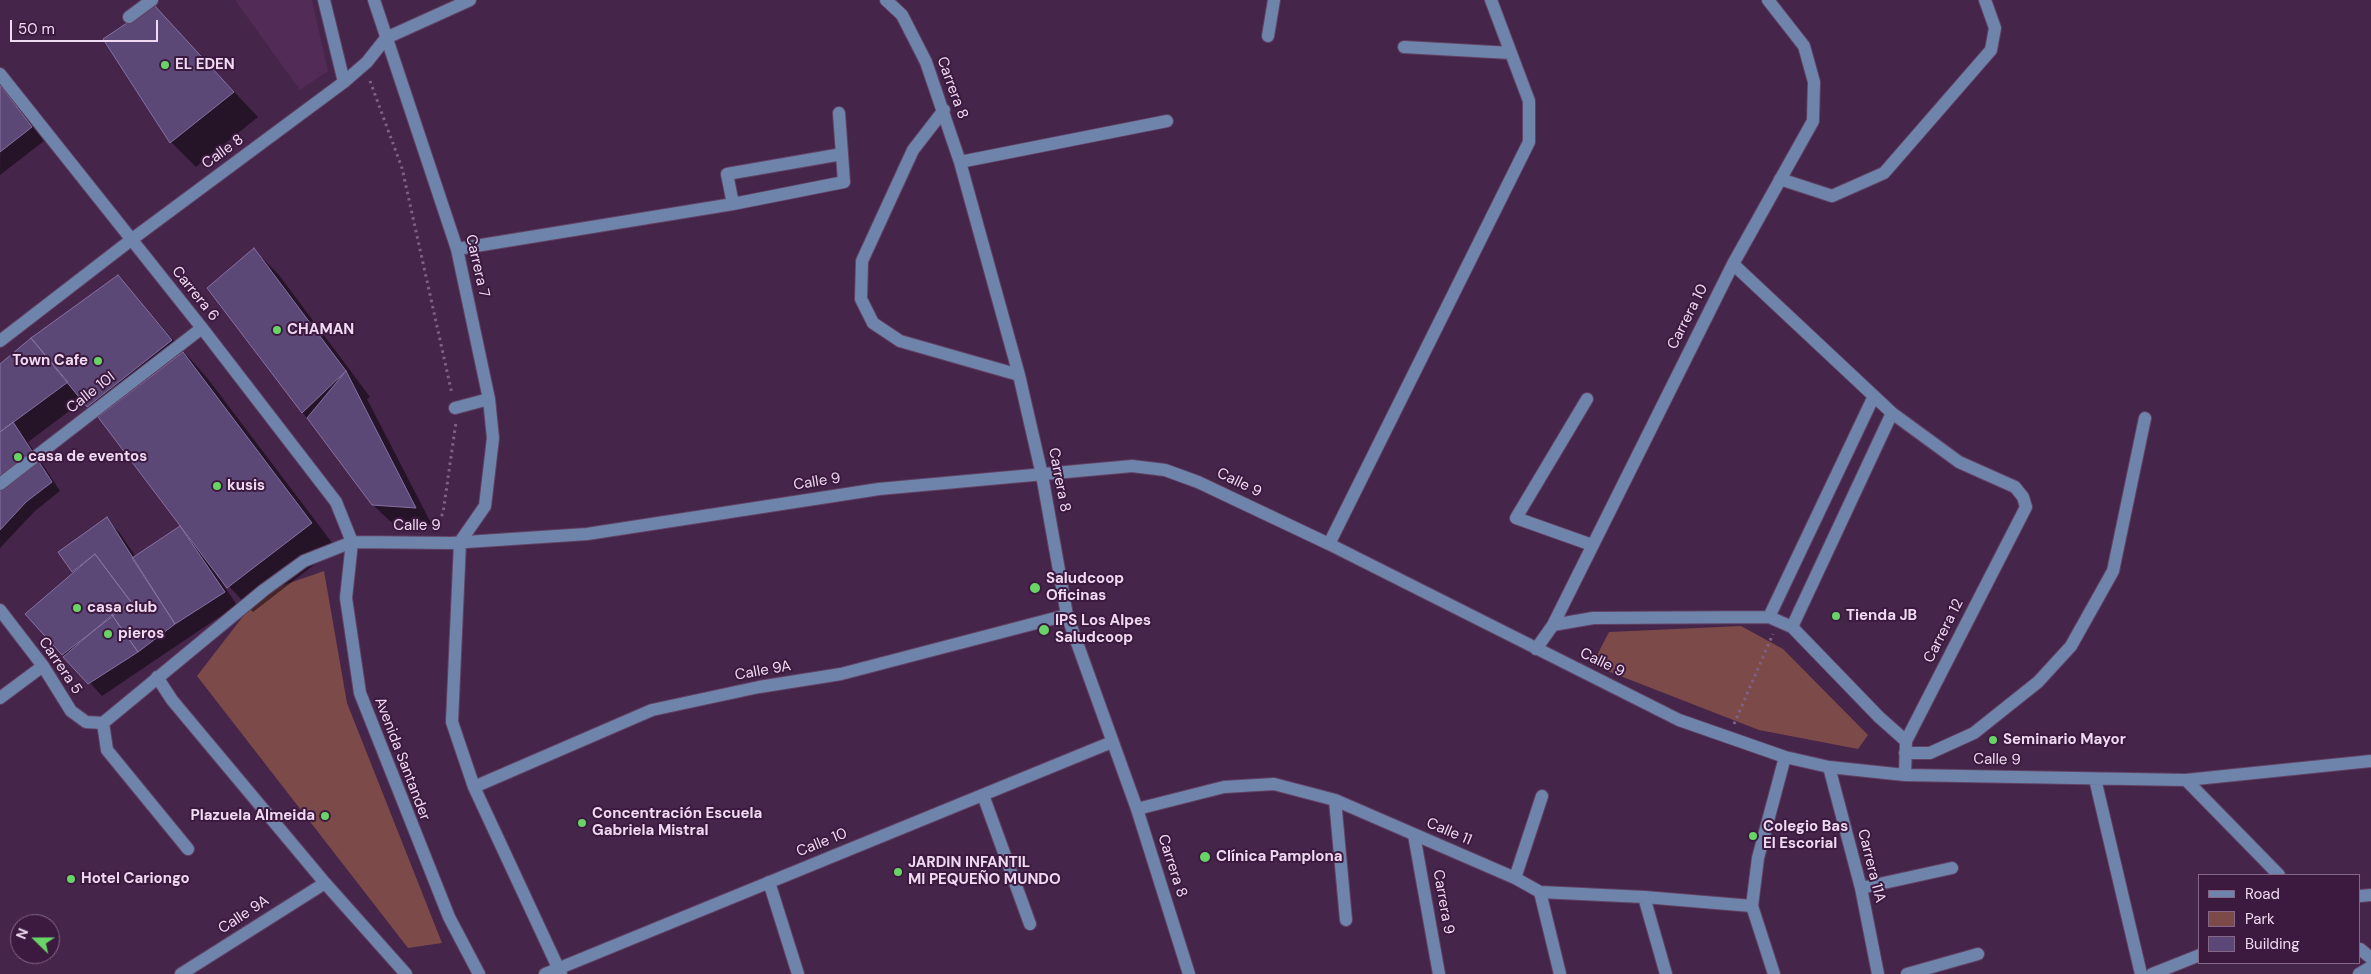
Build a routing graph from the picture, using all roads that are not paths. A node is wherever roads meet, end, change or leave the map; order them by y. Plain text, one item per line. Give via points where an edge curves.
1 (152, 0) edge
2 (324, 0) edge
3 (374, 0) edge
4 (470, 0) edge
5 (886, 0) edge
6 (1274, 0) edge
7 (1491, 0) edge
8 (1768, 0) edge
9 (1985, 0) edge
10 (129, 17) dead end
11 (1268, 36) dead end
12 (386, 38) junction
13 (1404, 47) dead end
14 (1511, 53) junction
15 (0, 74) edge
16 (344, 82) junction
17 (944, 110) junction
18 (839, 113) dead end
19 (1168, 121) dead end
20 (842, 154) junction
21 (960, 162) junction
22 (1780, 179) junction
23 (734, 204) junction
24 (131, 240) junction
25 (458, 249) junction
26 (1732, 264) junction
27 (202, 328) junction
28 (0, 341) edge
29 (1019, 375) junction
30 (1874, 396) junction
31 (1587, 399) dead end
32 (1892, 413) junction
33 (2145, 418) dead end
34 (1042, 475) junction
35 (0, 484) edge
36 (352, 542) junction
37 (455, 542) junction
38 (1329, 544) junction
39 (1592, 545) junction
40 (0, 610) edge
41 (1067, 615) junction
42 (1774, 619) junction
43 (1553, 625) junction
44 (1792, 627) junction
45 (1536, 649) junction
46 (43, 666) junction
47 (157, 677) junction
48 (0, 698) edge
49 (103, 723) junction
50 (1112, 742) junction
51 (1906, 747) junction
52 (1786, 757) junction
53 (2371, 762) edge
54 (1829, 767) junction
55 (1905, 775) junction
56 (2095, 779) junction
57 (2186, 780) junction
58 (474, 787) junction
59 (983, 795) junction
60 (1542, 796) dead end
61 (1335, 800) junction
62 (1137, 809) junction
63 (1414, 835) junction
64 (188, 849) dead end
65 (1952, 868) dead end
66 (2278, 874) edge
67 (1515, 878) junction
68 (769, 882) junction
69 (325, 883) junction
70 (1861, 888) junction
71 (1540, 892) junction
72 (1644, 897) junction
73 (1752, 906) junction
74 (1346, 920) dead end
75 (1030, 924) dead end
76 (2361, 949) edge
77 (1978, 954) dead end
78 (2198, 956) edge
79 (2371, 958) edge
80 (2371, 966) edge
81 (560, 971) edge
82 (181, 974) edge
83 (406, 974) edge
84 (479, 974) edge
85 (545, 974) edge
86 (798, 974) edge
87 (1189, 974) edge
88 (1439, 974) edge
89 (1560, 974) edge
90 (1666, 974) edge
91 (1774, 974) edge
92 (1878, 974) edge
93 (1907, 974) edge
94 (2141, 974) edge
95 (2152, 974) edge
96 (2359, 974) edge

1 - 10 street
2 - 16 street
3 - 12 street, Carrera 7
4 - 12 street
5 - 17 street, Carrera 8 via 902,15 926,62
6 - 11 street
7 - 14 street
8 - 22 street, Carrera 10 via 1804,46 1814,82 1813,121
9 - 22 street via 1995,28 1991,50 1884,173 1832,196
12 - 16 street, Calle 8 via 365,64
12 - 25 street, Carrera 7
13 - 14 street
14 - 38 street via 1529,101 1529,142
15 - 24 street, Carrera 6
16 - 24 street, Calle 8
17 - 21 street, Carrera 8
17 - 29 street via 913,150 862,261 861,299 873,323 900,341
18 - 20 street
19 - 21 street
20 - 23 street via 844,182
20 - 23 street via 727,174
21 - 29 street, Carrera 8
22 - 26 street, Carrera 10
23 - 25 street
24 - 27 street, Carrera 6
24 - 28 street, Calle 8
25 - 37 street, Carrera 7 via 473,404 493,438 485,506
26 - 30 street
26 - 39 street, Carrera 10
27 - 35 street, Calle 10I
27 - 36 street, Carrera 6 via 336,502
29 - 34 street, Carrera 8
30 - 32 street
30 - 42 street
31 - 39 street via 1516,518
32 - 44 street
32 - 51 street, Carrera 12 via 1959,462 2016,487 2026,507
33 - 51 street via 2112,571 2071,646 2038,682 1974,733 1930,753
34 - 37 street, Calle 9 via 879,489 587,534
34 - 38 street, Calle 9 via 1132,466 1165,470 1198,482
34 - 41 street, Carrera 8
36 - 37 street, Calle 9
36 - 47 street, Calle 9 via 304,561
36 - 84 street, Avenida Santander via 346,598 360,693 449,917
37 - 58 street via 452,722
38 - 45 street, Calle 9
39 - 43 street, Carrera 10
40 - 46 street, Carrera 5
41 - 50 street, Carrera 8
41 - 58 street, Calle 9A via 841,674 759,687 652,710
42 - 43 street via 1593,618
42 - 44 street
43 - 45 street, Carrera 10
44 - 51 street
45 - 52 street, Calle 9 via 1679,720
46 - 48 street
46 - 49 street, Carrera 5 via 71,711 86,722
47 - 49 street, Calle 9
47 - 69 street via 172,700
49 - 64 street via 107,750
50 - 59 street, Calle 10
50 - 62 street, Carrera 8
51 - 55 street, Carrera 12
52 - 54 street, Calle 9
52 - 73 street via 1758,858
53 - 57 street, Calle 9
54 - 55 street, Calle 9
54 - 70 street, Carrera 11A
55 - 56 street, Calle 9
56 - 57 street, Calle 9
56 - 94 street
57 - 66 street
58 - 81 street
59 - 68 street, Calle 10
59 - 75 street
60 - 67 street
61 - 62 street, Calle 11 via 1274,784 1224,787
61 - 63 street, Calle 11
61 - 74 street
62 - 87 street, Carrera 8
63 - 67 street, Calle 11
63 - 88 street, Carrera 9
65 - 70 street
67 - 71 street, Calle 11
68 - 81 street, Calle 10
68 - 86 street
69 - 82 street, Calle 9A
69 - 83 street
70 - 92 street, Carrera 11A
71 - 72 street, Calle 11
71 - 89 street
72 - 73 street, Calle 11
72 - 90 street
73 - 91 street
76 - 79 street
77 - 93 street
78 - 95 street
80 - 96 street
81 - 85 street, Calle 10

